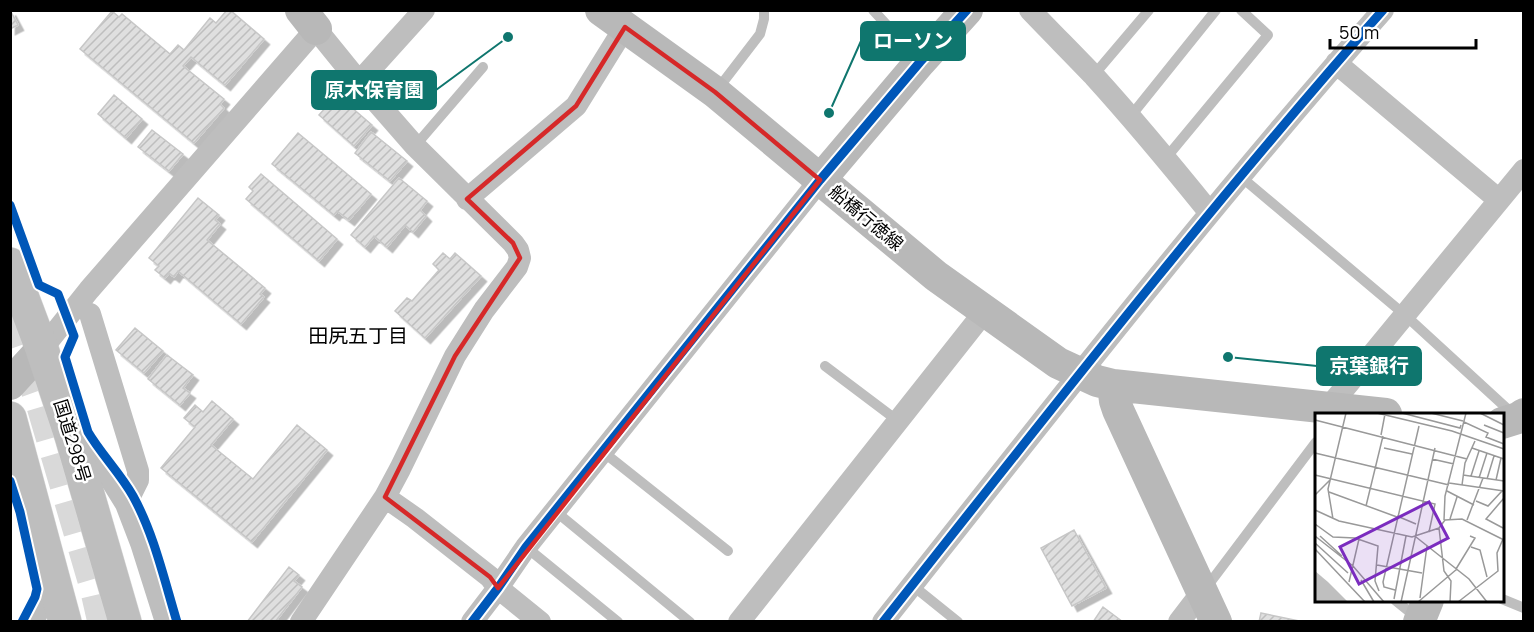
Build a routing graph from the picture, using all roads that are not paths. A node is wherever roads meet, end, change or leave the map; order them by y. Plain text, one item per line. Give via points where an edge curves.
1 (424, 10) edge
2 (764, 10) edge
3 (873, 10) edge
4 (967, 10) edge
5 (1030, 10) edge
6 (1149, 10) edge
7 (1216, 10) edge
8 (1241, 10) edge
9 (1383, 10) edge
10 (613, 19) edge
11 (308, 20) edge
12 (920, 62) junction
13 (1336, 63) junction
14 (483, 67) dead end
15 (1093, 75) junction
16 (359, 82) junction
17 (715, 92) junction
18 (1130, 117) junction
19 (415, 146) junction
20 (1166, 158) junction
21 (1524, 170) edge
22 (1240, 176) junction
23 (820, 180) junction
24 (467, 199) junction
25 (1499, 200) junction
26 (1210, 213) junction
27 (10, 264) edge
28 (985, 311) junction
29 (90, 314) dead end
30 (1405, 315) junction
31 (42, 349) junction
32 (825, 366) dead end
33 (1080, 373) junction
34 (10, 384) edge
35 (1113, 385) junction
36 (1336, 410) edge
37 (1374, 413) edge
38 (10, 418) edge
39 (1515, 419) edge
40 (898, 421) junction
41 (71, 436) junction
42 (1315, 445) edge
43 (602, 452) junction
44 (385, 497) junction
45 (126, 504) junction
46 (555, 511) junction
47 (526, 547) junction
48 (728, 551) dead end
49 (912, 585) junction
50 (498, 588) junction
51 (1202, 592) junction
52 (1504, 600) edge
53 (1399, 602) edge
54 (62, 608) edge
55 (1524, 608) edge
56 (1422, 614) edge
57 (32, 621) edge
58 (125, 621) edge
59 (166, 621) edge
60 (301, 621) edge
61 (472, 621) edge
62 (540, 621) edge
63 (618, 621) edge
64 (690, 621) edge
65 (739, 621) edge
66 (883, 621) edge
67 (958, 621) edge
68 (1179, 621) edge
69 (1216, 621) edge

1 - 16 street
2 - 17 lane via 760,34
3 - 12 lane
4 - 12 main road
5 - 15 street
6 - 15 lane
7 - 18 lane
8 - 20 lane via 1268,35
9 - 13 street
10 - 17 main road, 船橋行徳線
10 - 24 street via 576,106
11 - 16 street
11 - 31 street
12 - 23 main road
13 - 22 street
13 - 25 street
14 - 19 lane
15 - 18 street
16 - 19 street
17 - 23 main road, 船橋行徳線
18 - 20 street
19 - 24 street
20 - 26 street
21 - 25 street
22 - 26 street
22 - 30 lane
23 - 28 main road, 船橋行徳線 via 936,276
23 - 43 street
24 - 44 street via 513,243 520,258 455,356
25 - 30 street
26 - 33 street
27 - 31 highway, 国道298号
28 - 33 main road, 船橋行徳線 via 1058,363
28 - 40 street
29 - 45 street via 138,471 138,480
30 - 36 street
30 - 39 lane
31 - 34 main road
31 - 41 highway, 国道298号
32 - 40 lane
33 - 35 main road, 船橋行徳線
33 - 49 street
35 - 36 main road, 船橋行徳線
35 - 51 main road via 1118,410
36 - 37 main road, 船橋行徳線
38 - 54 highway
40 - 65 street
41 - 45 street via 108,475
41 - 58 highway, 国道298号
42 - 51 lane
43 - 46 street
43 - 48 lane
44 - 50 street via 490,577
44 - 60 street
45 - 59 street
46 - 47 street
46 - 64 lane
47 - 50 street
47 - 63 lane
49 - 66 street
49 - 67 lane
50 - 61 street
50 - 62 street
51 - 68 street
51 - 69 main road
52 - 55 lane
53 - 56 lane
54 - 57 street via 40,608

